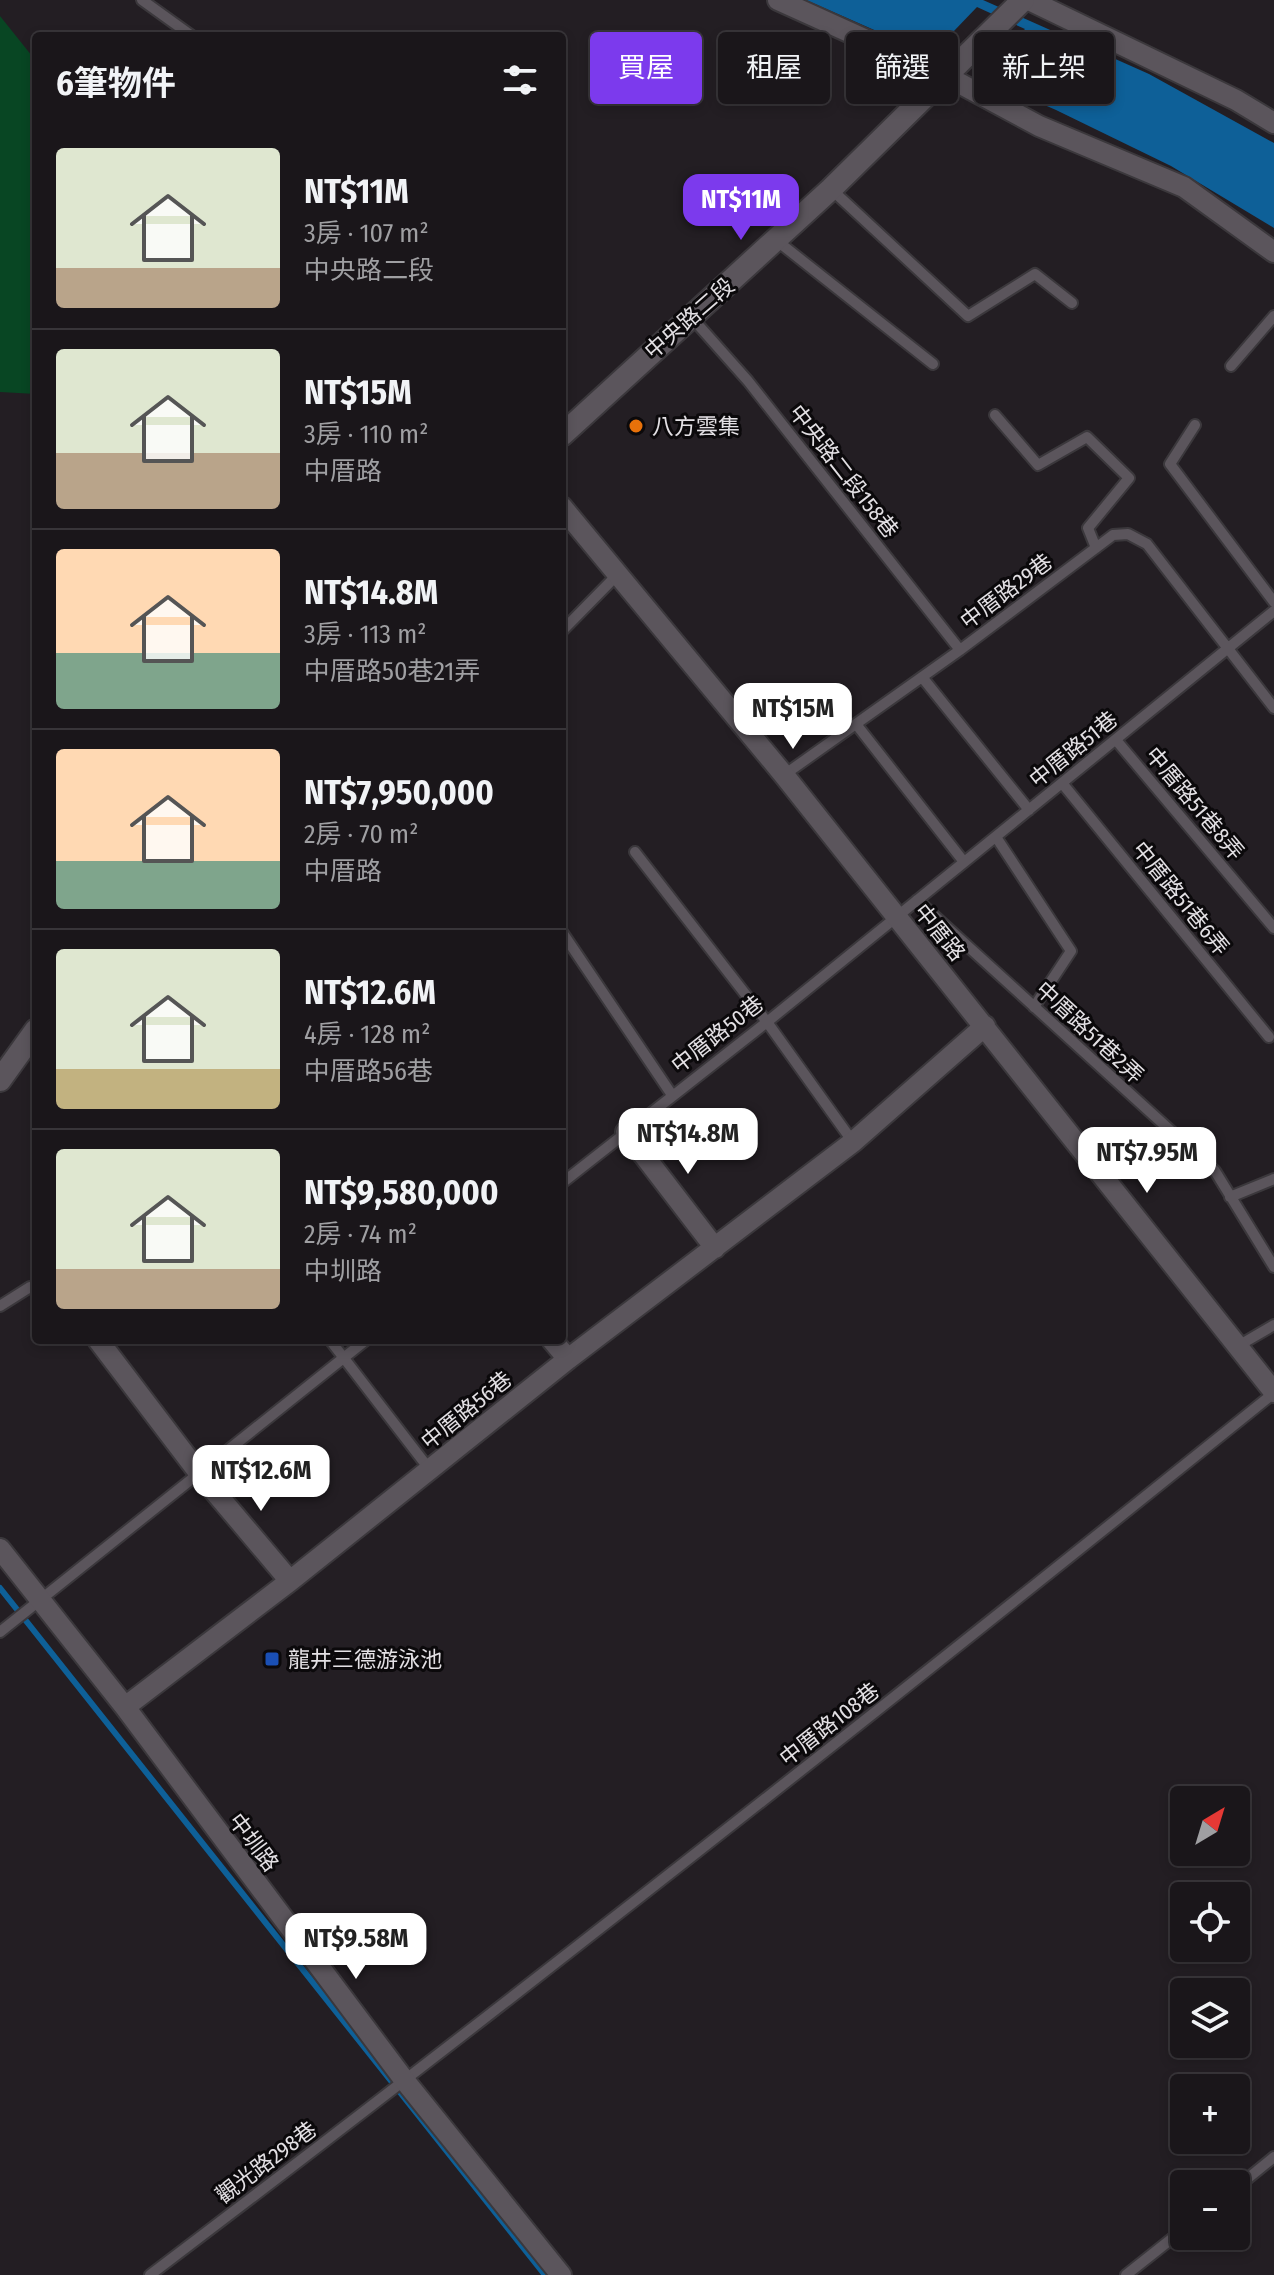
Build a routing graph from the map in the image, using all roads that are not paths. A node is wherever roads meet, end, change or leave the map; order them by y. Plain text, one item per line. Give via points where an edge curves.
1 (142, 0) edge
2 (778, 0) edge
3 (1023, 0) edge
4 (1029, 0) edge
5 (186, 32) edge
6 (849, 32) edge
7 (958, 64) edge
8 (958, 82) edge
9 (918, 104) edge
10 (1274, 123) edge
11 (831, 189) junction
12 (776, 240) junction
13 (1274, 252) edge
14 (1072, 303) dead end
15 (1274, 316) edge
16 (693, 319) junction
17 (933, 364) dead end
18 (1231, 366) dead end
19 (995, 415) dead end
20 (1195, 425) dead end
21 (566, 428) edge
22 (566, 512) edge
23 (1096, 548) junction
24 (618, 574) junction
25 (1274, 602) edge
26 (1274, 611) edge
27 (566, 627) edge
28 (1228, 649) junction
29 (960, 650) junction
30 (922, 677) junction
31 (1274, 708) edge
32 (856, 724) junction
33 (1116, 740) junction
34 (784, 775) junction
35 (1062, 783) junction
36 (1029, 810) junction
37 (996, 837) junction
38 (635, 852) dead end
39 (964, 862) junction
40 (917, 900) junction
41 (897, 917) junction
42 (1274, 928) edge
43 (566, 938) edge
44 (1034, 1007) junction
45 (767, 1022) junction
46 (985, 1026) junction
47 (32, 1036) edge
48 (1269, 1037) dead end
49 (0, 1080) edge
50 (672, 1095) junction
51 (626, 1132) junction
52 (853, 1142) junction
53 (1274, 1179) edge
54 (566, 1180) edge
55 (1230, 1197) junction
56 (715, 1248) junction
57 (1274, 1267) edge
58 (32, 1288) edge
59 (0, 1306) edge
60 (1274, 1325) edge
61 (101, 1344) edge
62 (333, 1344) edge
63 (361, 1344) edge
64 (555, 1344) edge
65 (1238, 1346) junction
66 (344, 1358) junction
67 (568, 1359) junction
68 (1274, 1392) edge
69 (430, 1470) junction
70 (199, 1473) junction
71 (0, 1549) edge
72 (290, 1581) junction
73 (41, 1600) junction
74 (0, 1632) edge
75 (125, 1707) junction
76 (405, 2081) junction
77 (1274, 2157) edge
78 (1250, 2177) edge
79 (1170, 2240) edge
80 (150, 2275) edge
81 (561, 2275) edge
82 (1126, 2275) edge

1 - 5 lane
2 - 6 street
3 - 7 street, 中央路二段
4 - 10 street
8 - 13 street via 1039,126 1184,187
9 - 11 street, 中央路二段
11 - 12 street, 中央路二段
11 - 14 lane via 968,316 1035,274
12 - 16 street, 中央路二段
12 - 17 lane
15 - 18 lane
16 - 21 street, 中央路二段
16 - 29 lane, 中央路二段158巷
19 - 23 lane via 1038,465 1087,437 1129,478 1088,528
20 - 25 lane via 1170,464
22 - 24 street, 中厝路
23 - 28 lane, 中厝路29巷 via 1113,535 1128,534 1147,544
23 - 29 lane, 中厝路29巷
24 - 27 lane
24 - 34 street, 中厝路
26 - 28 lane, 中厝路51巷
28 - 31 lane
28 - 33 lane, 中厝路51巷
29 - 30 lane, 中厝路29巷
30 - 32 lane, 中厝路29巷
30 - 36 lane
32 - 34 lane, 中厝路29巷
32 - 39 lane
33 - 35 lane, 中厝路51巷
33 - 42 lane, 中厝路51巷8弄
34 - 41 street, 中厝路
35 - 36 lane, 中厝路51巷
35 - 48 lane, 中厝路51巷6弄
36 - 37 lane, 中厝路51巷
37 - 39 lane, 中厝路51巷
37 - 44 lane via 1071,951
38 - 45 lane
39 - 40 lane, 中厝路51巷
40 - 41 lane, 中厝路51巷
40 - 44 lane, 中厝路51巷2弄
41 - 45 lane, 中厝路50巷
41 - 46 street, 中厝路
43 - 50 lane
44 - 55 lane, 中厝路51巷2弄 via 1215,1171
45 - 50 lane, 中厝路50巷
45 - 52 lane
46 - 52 street, 中厝路56巷
46 - 65 street, 中厝路
47 - 49 street
50 - 51 lane, 中厝路50巷
51 - 54 lane, 中厝路50巷
51 - 56 street
52 - 56 street, 中厝路56巷
53 - 55 lane
55 - 57 lane, 中厝路51巷2弄
56 - 67 street, 中厝路56巷
58 - 59 lane
60 - 65 lane
61 - 70 street
62 - 66 lane
63 - 66 lane
64 - 67 street
65 - 68 street, 中厝路
66 - 69 lane
66 - 70 lane
67 - 69 street, 中厝路56巷
68 - 76 lane, 中厝路108巷
69 - 72 street, 中厝路56巷
70 - 72 street
70 - 73 lane
71 - 73 street, 中圳路
72 - 75 street, 中厝路56巷
73 - 74 lane
73 - 75 street, 中圳路
75 - 76 street, 中圳路
76 - 80 lane, 觀光路298巷
76 - 81 street, 中圳路
77 - 78 lane
79 - 82 lane

